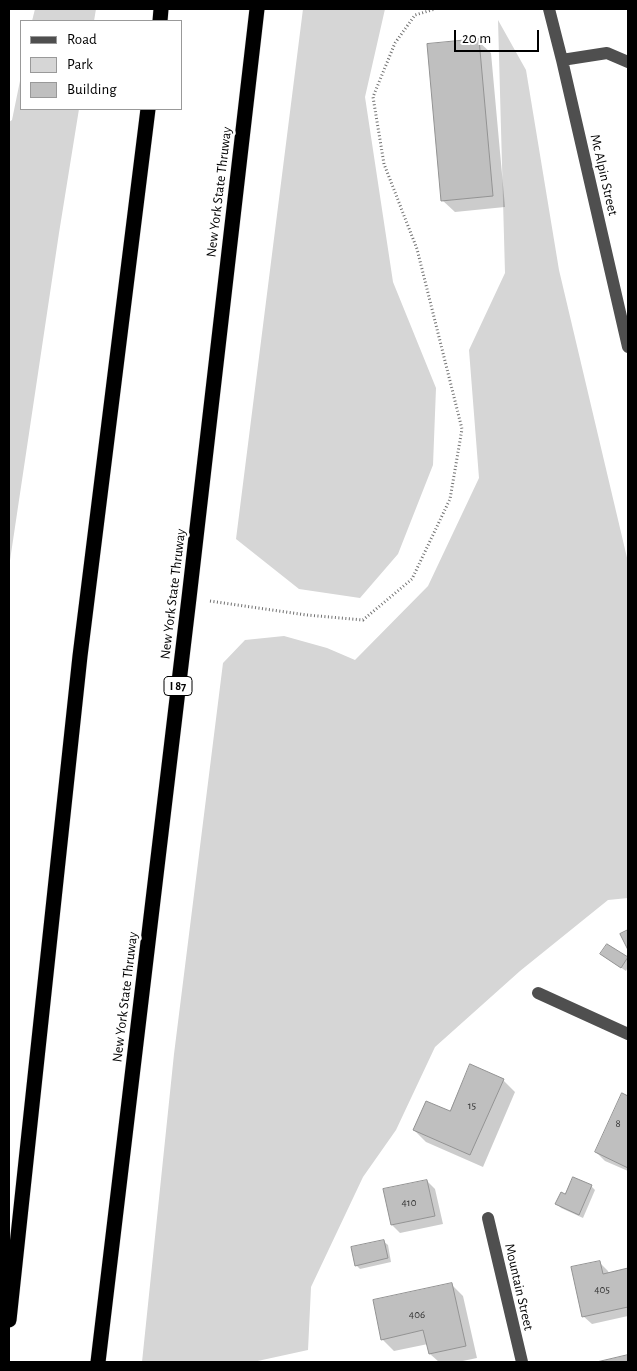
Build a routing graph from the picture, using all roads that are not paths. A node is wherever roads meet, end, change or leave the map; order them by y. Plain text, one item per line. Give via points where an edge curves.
1 (257, 9) edge
2 (549, 9) edge
3 (562, 60) junction
4 (628, 62) edge
5 (148, 110) edge
6 (623, 306) edge
7 (628, 347) edge
8 (538, 993) dead end
9 (628, 1034) edge
10 (488, 1218) dead end
11 (17, 1250) junction
12 (9, 1288) edge
13 (9, 1320) edge
14 (98, 1362) edge
15 (522, 1362) edge

1 - 14 highway, New York State Thruway / I 87
2 - 3 street, Mc Alpin Street
3 - 4 street via 607,53
3 - 6 street, Mc Alpin Street
5 - 11 highway via 80,656
6 - 7 street, Mc Alpin Street
8 - 9 street
10 - 15 street, Mountain Street
11 - 12 highway
11 - 13 highway

